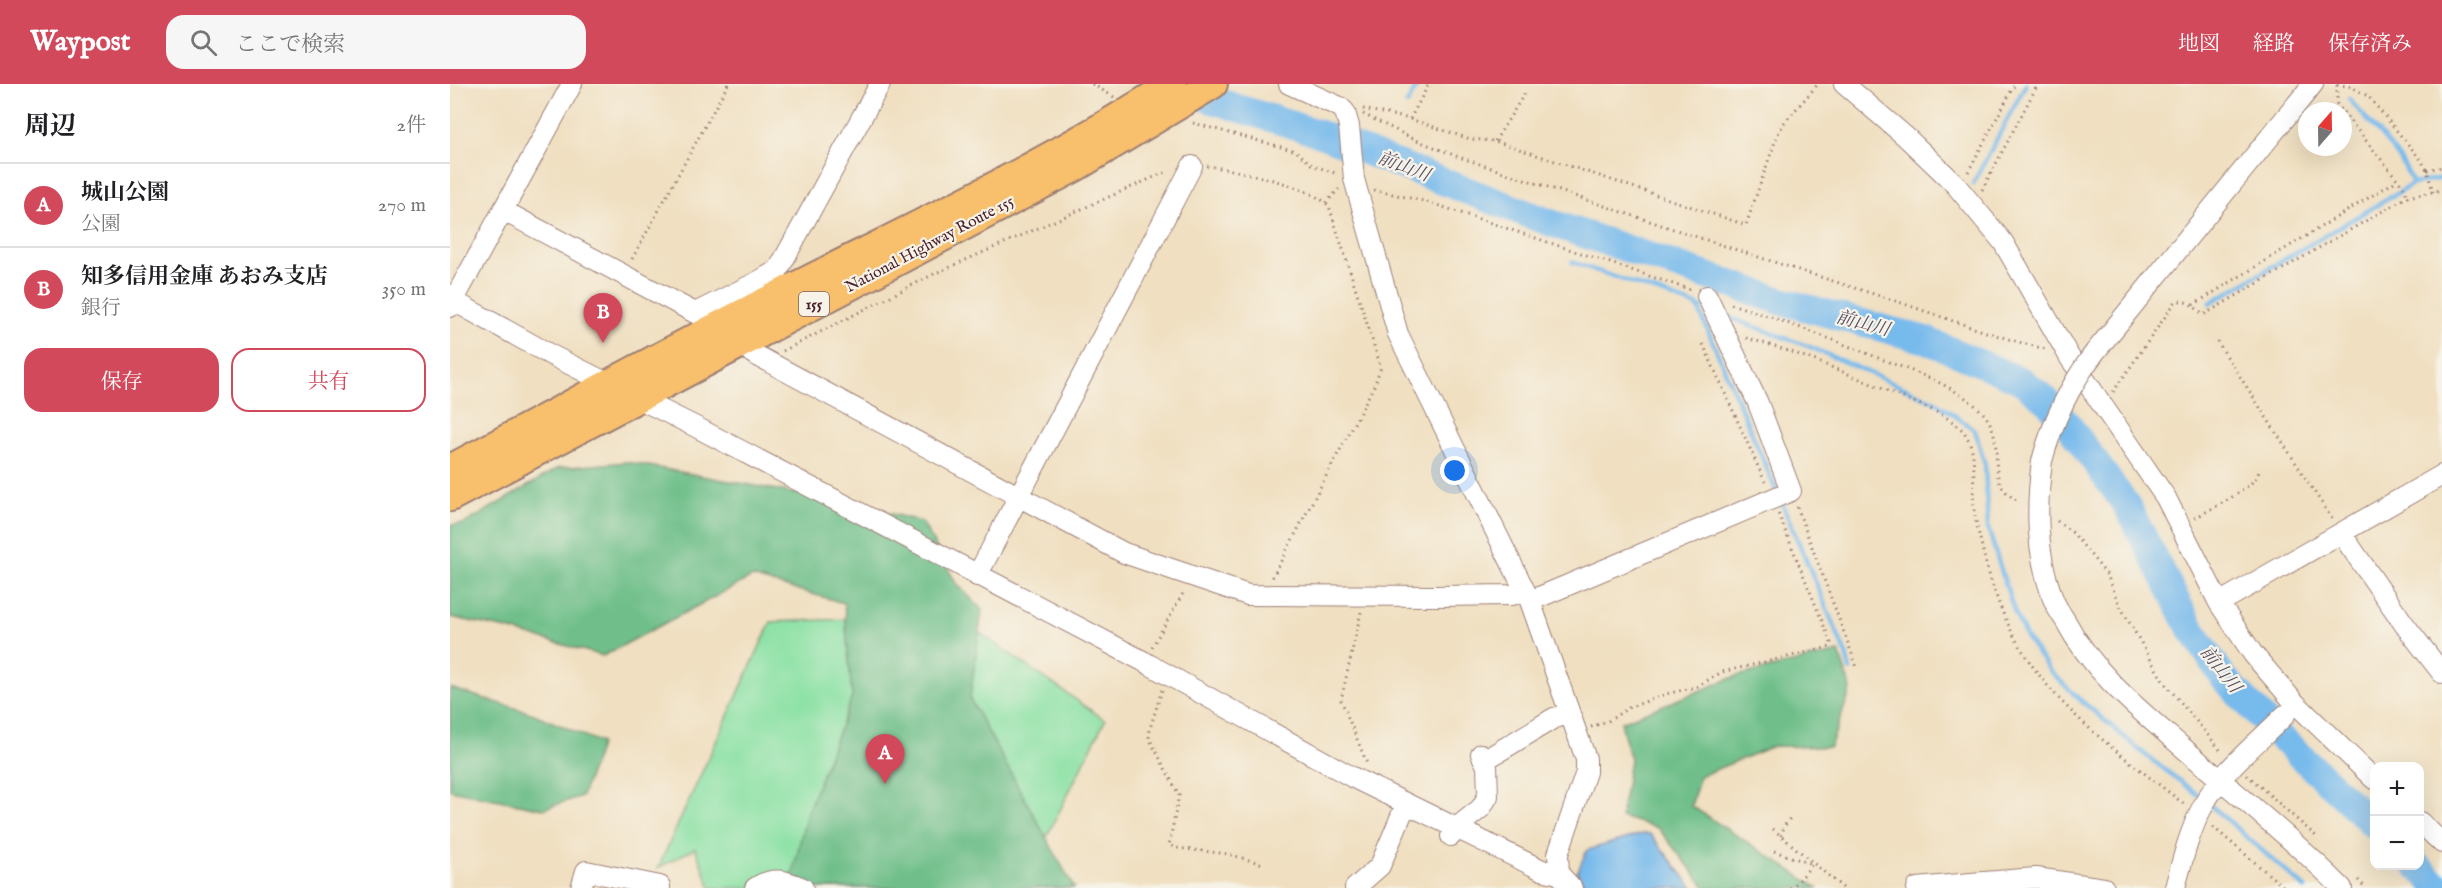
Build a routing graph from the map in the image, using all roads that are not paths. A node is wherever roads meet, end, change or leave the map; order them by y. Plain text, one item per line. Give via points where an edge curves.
1 (572, 84) edge
2 (880, 84) edge
3 (1213, 84) edge
4 (1289, 84) edge
5 (1844, 84) edge
6 (2313, 84) edge
7 (1165, 101) edge
8 (1192, 166) road end
9 (504, 211) junction
10 (762, 292) junction
11 (1707, 296) dead end
12 (451, 303) edge
13 (743, 340) junction
14 (609, 385) junction
15 (638, 399) junction
16 (450, 469) edge
17 (2442, 475) edge
18 (450, 496) edge
19 (1018, 497) junction
20 (2341, 533) junction
21 (977, 576) junction
22 (1528, 597) junction
23 (2219, 603) junction
24 (2442, 673) edge
25 (2285, 715) dead end
26 (1573, 723) junction
27 (2370, 775) edge
28 (2221, 780) junction
29 (1406, 804) junction
30 (2424, 826) edge
31 (1453, 833) junction
32 (2442, 843) edge
33 (2346, 880) edge
34 (1565, 881) edge
35 (1975, 886) edge
36 (581, 888) edge
37 (660, 888) edge
38 (756, 888) edge
39 (803, 888) edge
40 (1355, 888) edge
41 (1917, 888) edge
42 (2104, 888) edge
43 (2175, 888) edge

1 - 9 street
2 - 10 street via 778,270
3 - 7 highway, National Highway Route 155 / 155
4 - 22 street via 1345,112 1353,173 1398,334
5 - 23 street via 1957,187 2003,242 2064,347 2166,498
6 - 28 street, bridge via 2075,378 2061,405 2042,461 2037,524 2052,597 2065,621 2088,658 2114,687
7 - 10 highway, National Highway Route 155 / 155 via 888,241
7 - 13 highway, National Highway Route 155 / 155 via 1077,166
8 - 19 street
9 - 10 street via 695,313
9 - 12 street
10 - 14 highway, National Highway Route 155 / 155
11 - 22 street via 1758,403 1791,491
12 - 14 street
13 - 15 highway, National Highway Route 155 / 155
13 - 19 street via 752,353
14 - 15 street
14 - 16 highway, National Highway Route 155 / 155
15 - 18 highway, National Highway Route 155 / 155
15 - 21 street
17 - 20 street
19 - 21 street
19 - 22 street via 1124,553 1248,595
20 - 23 street
20 - 24 street
21 - 29 street
22 - 26 street
23 - 27 street via 2272,679
25 - 28 street
26 - 31 street via 1554,718 1483,757 1488,796 1473,817
26 - 34 street via 1586,759 1586,772 1558,854
28 - 33 street
28 - 43 street via 2203,805
29 - 31 street
29 - 40 street via 1380,866
30 - 32 street
31 - 34 street
35 - 41 street
35 - 42 street via 2036,878
36 - 37 street via 586,871
38 - 39 street via 777,879

